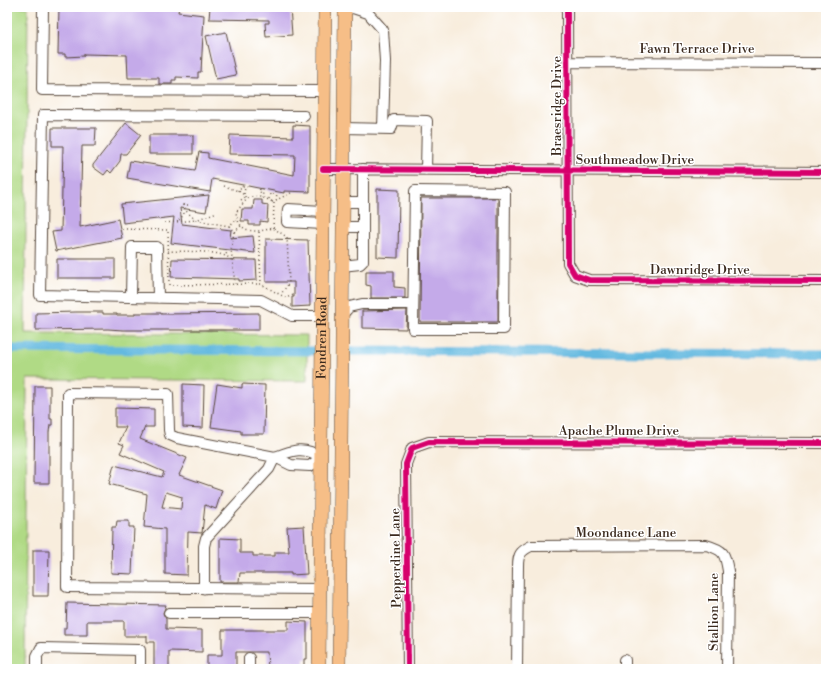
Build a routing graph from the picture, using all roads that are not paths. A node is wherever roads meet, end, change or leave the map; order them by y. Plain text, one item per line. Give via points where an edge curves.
1 (43, 7) edge
2 (567, 7) edge
3 (325, 8) edge
4 (344, 8) edge
5 (568, 62) junction
6 (826, 63) edge
7 (324, 91) junction
8 (304, 116) dead end
9 (344, 128) junction
10 (383, 129) junction
11 (324, 169) junction
12 (343, 169) junction
13 (364, 169) junction
14 (426, 170) junction
15 (568, 171) junction
16 (826, 172) edge
17 (343, 202) junction
18 (363, 202) junction
19 (323, 211) junction
20 (323, 224) junction
21 (363, 227) junction
22 (343, 228) junction
23 (342, 266) junction
24 (575, 275) joint
25 (826, 281) edge
26 (131, 297) junction
27 (158, 298) junction
28 (413, 304) junction
29 (342, 315) junction
30 (322, 316) junction
31 (826, 443) edge
32 (412, 448) joint
33 (275, 457) junction
34 (322, 457) junction
35 (341, 457) junction
36 (726, 556) joint
37 (204, 589) junction
38 (340, 600) junction
39 (320, 601) junction
40 (169, 613) dead end
41 (249, 658) dead end
42 (37, 669) edge
43 (140, 669) edge
44 (249, 669) edge
45 (319, 669) edge
46 (339, 669) edge
47 (408, 669) edge
48 (516, 669) edge
49 (727, 669) edge

1 - 7 street via 42,90
2 - 5 street, Braesridge Drive
3 - 4 main road
3 - 7 main road, Fondren Road
4 - 9 main road, Fondren Road
4 - 10 street via 354,8 368,13 383,30
5 - 6 street, Fawn Terrace Drive
5 - 15 street, Braesridge Drive
7 - 11 main road, Fondren Road
8 - 26 street via 43,116 40,295
9 - 10 street
9 - 12 main road, Fondren Road
10 - 14 street via 391,130 394,120 427,121
11 - 12 street, Southmeadow Drive
11 - 19 main road, Fondren Road
12 - 13 street, Southmeadow Drive
12 - 17 main road, Fondren Road
13 - 14 street, Southmeadow Drive
13 - 18 street
14 - 15 street, Southmeadow Drive
15 - 16 street, Southmeadow Drive
15 - 24 street, Braesridge Drive via 568,263
17 - 18 street
17 - 22 main road, Fondren Road
18 - 21 street
19 - 20 main road, Fondren Road
19 - 20 street via 288,209 287,222
20 - 30 main road, Fondren Road
21 - 22 street
21 - 23 street via 363,261 360,264
22 - 23 main road, Fondren Road
23 - 29 main road, Fondren Road
24 - 25 street, Dawnridge Drive via 589,280
26 - 27 street
26 - 27 street via 132,247 157,247
27 - 30 street via 260,300 292,316
28 - 28 street via 415,191 505,192 504,329 413,329
28 - 29 street via 362,304 349,307
29 - 30 main road
29 - 35 main road, Fondren Road
30 - 34 main road, Fondren Road
31 - 32 street, Apache Plume Drive via 430,442
32 - 47 street, Pepperdine Lane via 406,464
33 - 34 street via 292,450 311,450
33 - 34 street via 291,465 310,466
33 - 37 street via 269,469 206,538
33 - 37 street via 170,435 168,394 68,393 67,587
34 - 35 main road
34 - 39 main road, Fondren Road
35 - 38 main road, Fondren Road
36 - 48 street, Moondance Lane via 719,548 706,545 532,546 522,550 518,556
36 - 49 street, Stallion Lane
37 - 39 street
38 - 39 main road
38 - 46 main road, Fondren Road
39 - 40 street
39 - 45 main road, Fondren Road
41 - 44 street
42 - 43 street via 37,656 41,648 140,650

